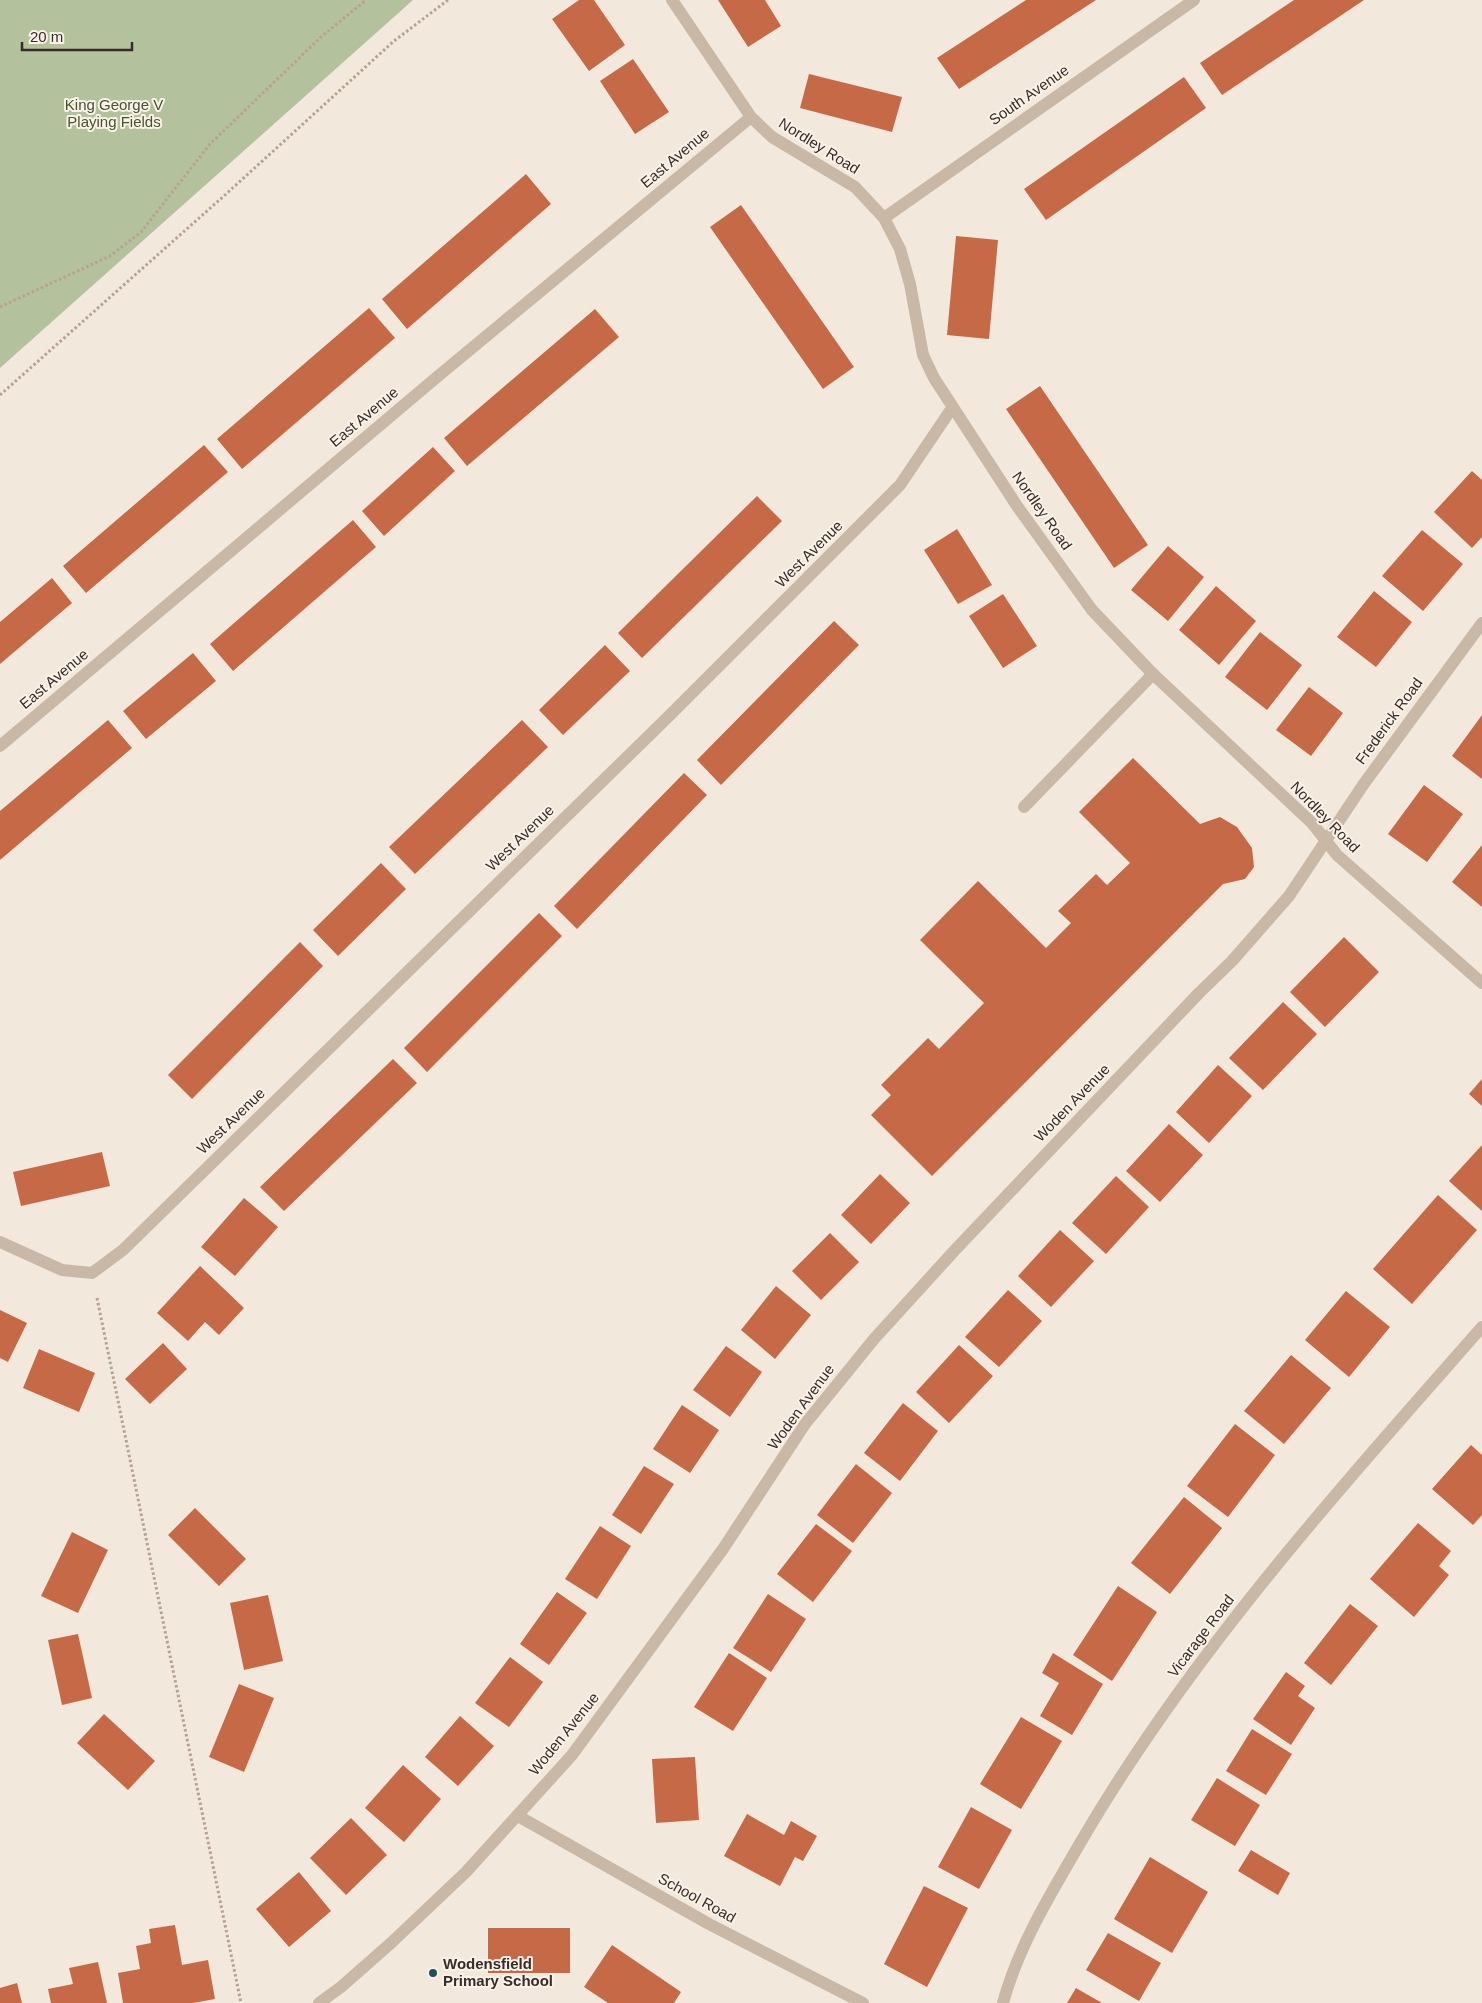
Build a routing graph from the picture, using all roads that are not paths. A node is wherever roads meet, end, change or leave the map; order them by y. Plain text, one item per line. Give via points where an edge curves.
1 (672, 0) edge
2 (1194, 0) edge
3 (751, 116) junction
4 (884, 218) junction
5 (952, 408) junction
6 (1482, 623) edge
7 (1153, 674) junction
8 (0, 746) edge
9 (1024, 807) dead end
10 (1325, 840) junction
11 (1482, 983) edge
12 (0, 1242) edge
13 (1482, 1327) edge
14 (518, 1816) junction
15 (320, 2003) edge
16 (863, 2003) edge
17 (1003, 2003) edge

1 - 3 street, Nordley Road
2 - 4 street, South Avenue
3 - 4 street, Nordley Road via 772,137 855,187
3 - 8 street, East Avenue via 437,376
4 - 5 street, Nordley Road via 900,248 908,275 924,355
5 - 7 street, Nordley Road via 1092,610
5 - 12 street, West Avenue via 900,485 669,716 130,1243 92,1274 62,1270
6 - 10 street, Frederick Road
7 - 9 street
7 - 10 street, Nordley Road via 1312,822
10 - 11 street, Nordley Road via 1337,855
10 - 14 street, Woden Avenue via 1289,896 1232,961 954,1250 874,1339 805,1424 724,1549 572,1756
13 - 17 street, Vicarage Road via 1371,1453 1190,1676 1132,1758 1043,1906 1008,1982
14 - 15 street, Woden Avenue via 466,1872 391,1943
14 - 16 street, School Road via 709,1924

